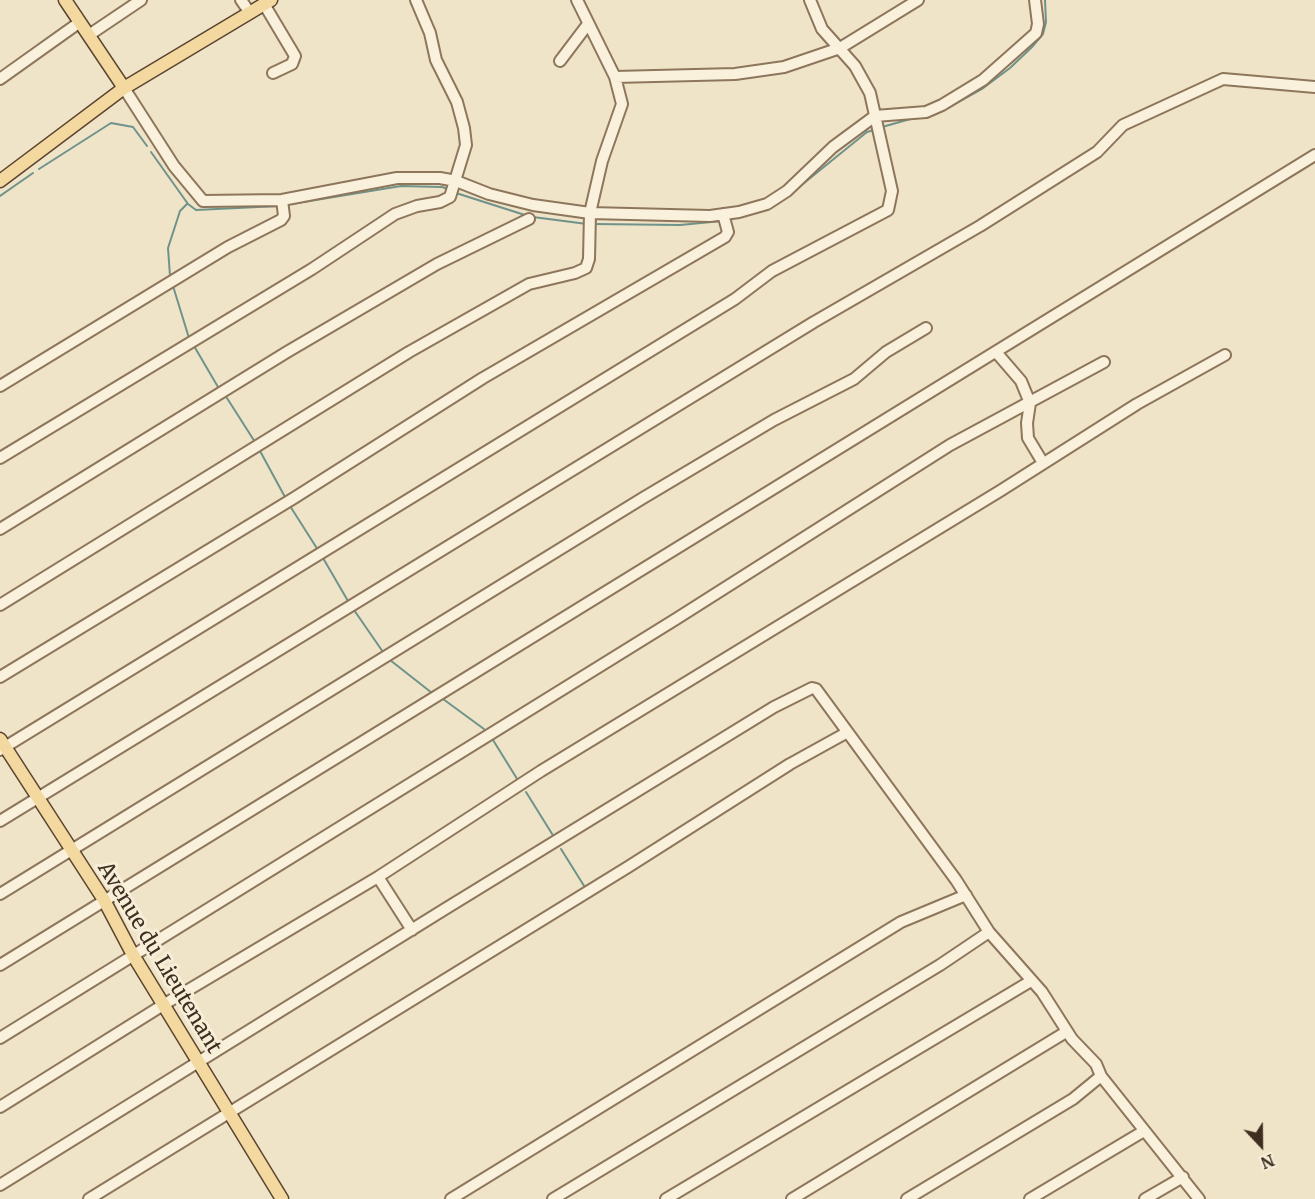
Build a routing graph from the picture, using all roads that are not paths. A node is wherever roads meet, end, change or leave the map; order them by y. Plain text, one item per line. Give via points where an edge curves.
1 (65, 0) edge
2 (141, 0) edge
3 (241, 0) edge
4 (416, 0) edge
5 (577, 0) edge
6 (810, 0) edge
7 (918, 0) edge
8 (1035, 0) edge
9 (268, 2) edge
10 (250, 13) junction
11 (80, 22) junction
12 (588, 24) junction
13 (89, 35) junction
14 (840, 48) junction
15 (560, 61) dead end
16 (273, 73) dead end
17 (615, 77) junction
18 (0, 79) edge
19 (1315, 87) edge
20 (124, 88) junction
21 (877, 124) junction
22 (1315, 155) edge
23 (0, 181) edge
24 (454, 187) junction
25 (282, 204) junction
26 (590, 213) junction
27 (529, 219) dead end
28 (725, 219) junction
29 (926, 328) dead end
30 (996, 352) junction
31 (1225, 354) dead end
32 (1104, 362) dead end
33 (0, 386) edge
34 (1030, 402) junction
35 (0, 458) edge
36 (1043, 463) junction
37 (0, 529) edge
38 (0, 605) edge
39 (0, 677) edge
40 (846, 733) junction
41 (2, 745) edge
42 (38, 799) junction
43 (0, 821) edge
44 (71, 849) junction
45 (378, 877) junction
46 (0, 894) edge
47 (966, 895) junction
48 (104, 900) junction
49 (412, 930) junction
50 (988, 932) junction
51 (133, 955) junction
52 (0, 965) edge
53 (1031, 981) junction
54 (164, 1005) junction
55 (1066, 1032) junction
56 (0, 1038) edge
57 (198, 1062) junction
58 (1101, 1076) junction
59 (0, 1107) edge
60 (229, 1111) junction
61 (1144, 1131) junction
62 (1183, 1177) junction
63 (0, 1185) edge
64 (89, 1199) edge
65 (282, 1199) edge
66 (451, 1199) edge
67 (553, 1199) edge
68 (666, 1199) edge
69 (792, 1199) edge
70 (907, 1199) edge
71 (1030, 1199) edge
72 (1145, 1199) edge
73 (1199, 1199) edge

1 - 11 main road
2 - 13 street
3 - 10 street
4 - 24 street via 428,26 436,60 462,115 466,145
5 - 12 street
6 - 14 street via 822,29
7 - 14 street
8 - 21 street via 1036,33 983,80 926,112
9 - 10 main road
9 - 16 street via 295,56 292,64
10 - 20 main road
11 - 13 main road
11 - 18 street
12 - 15 street
12 - 17 street
13 - 20 main road
14 - 17 street via 802,63 762,71
14 - 21 street via 865,80
17 - 26 street via 622,104 602,161
19 - 42 street via 1223,79 1123,125 1097,152 980,226 804,328
20 - 23 main road
20 - 25 street via 174,166 203,201
21 - 28 street via 833,147 787,191 767,204
21 - 41 street via 892,191 888,210 880,216 805,251 735,299
22 - 30 street
24 - 25 street via 397,178
24 - 26 street
24 - 35 street via 447,200 395,214 312,269
25 - 33 street via 280,220
26 - 28 street
26 - 38 street via 586,267 529,284 409,352
27 - 37 street via 437,264 286,352
28 - 39 street via 725,237 483,378
29 - 44 street via 886,352 854,379 673,479
30 - 34 street via 1021,381
30 - 48 street
31 - 36 street
32 - 34 street
34 - 36 street via 1028,438
34 - 51 street via 950,445
36 - 45 street via 542,771
40 - 47 street
40 - 49 street via 816,690 804,692
40 - 60 street
41 - 42 main road, Avenue du Lieutenant
42 - 43 street
42 - 44 main road, Avenue du Lieutenant
44 - 46 street
44 - 48 main road, Avenue du Lieutenant
45 - 49 street
45 - 54 street
47 - 50 street
47 - 66 street via 901,922
48 - 51 main road, Avenue du Lieutenant
48 - 52 street
49 - 57 street
50 - 53 street
50 - 67 street via 940,965
51 - 54 main road, Avenue du Lieutenant
51 - 56 street
53 - 55 street
53 - 68 street
54 - 57 main road, Avenue du Lieutenant
54 - 59 street
55 - 58 street via 1096,1064
55 - 69 street
57 - 60 main road, Avenue du Lieutenant
57 - 63 street
58 - 61 street
58 - 70 street via 1073,1099
60 - 64 street
60 - 65 main road, Avenue du Lieutenant
61 - 62 street
61 - 71 street
62 - 72 street
62 - 73 street

